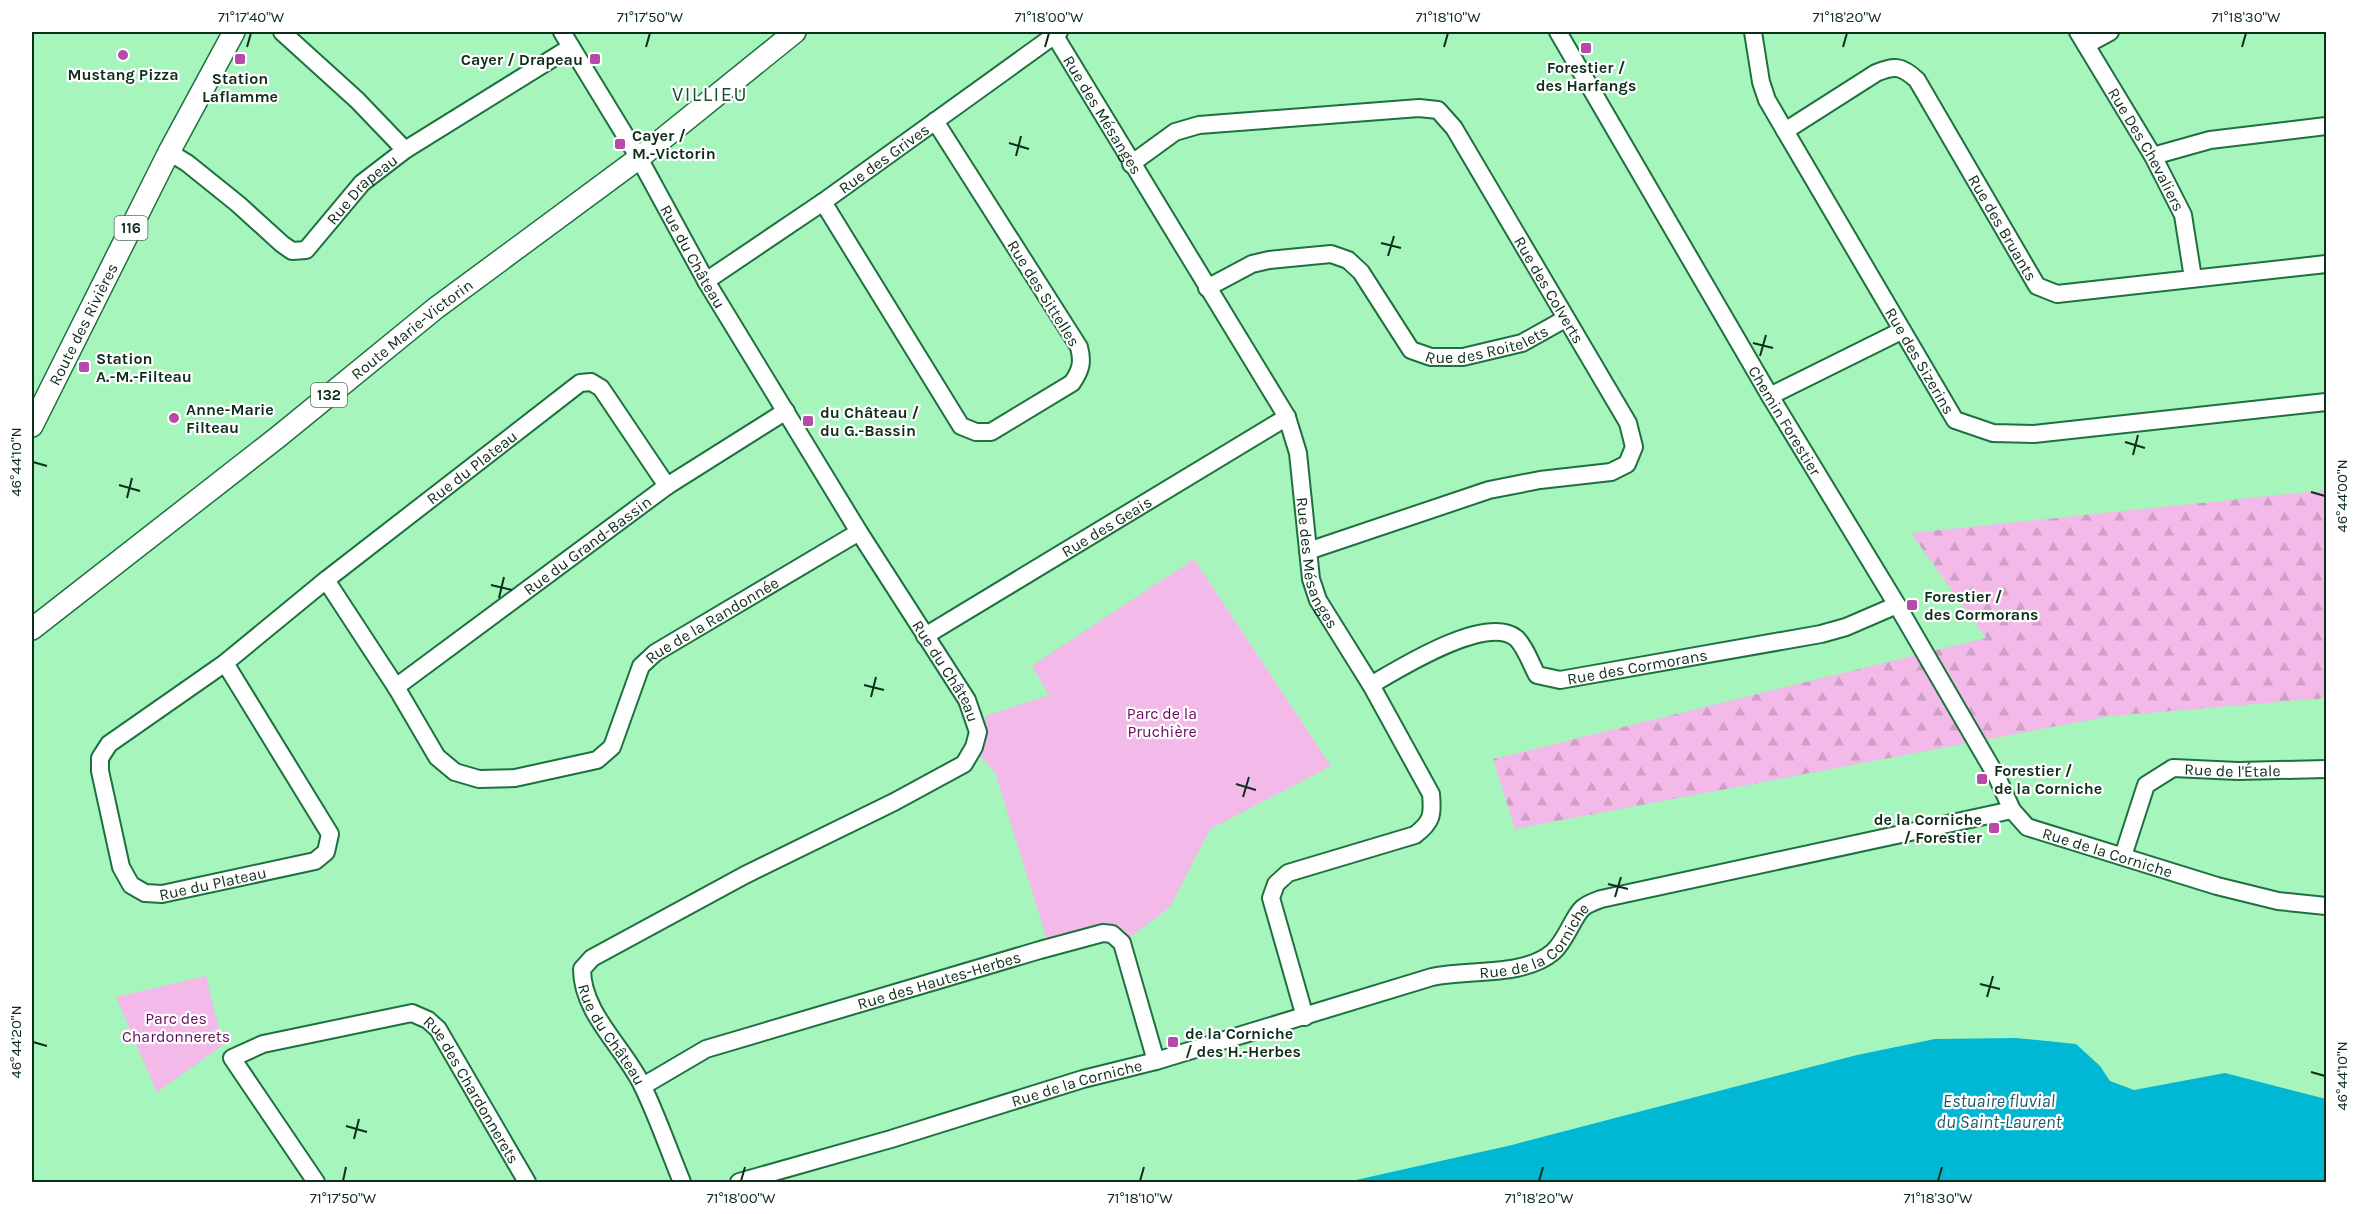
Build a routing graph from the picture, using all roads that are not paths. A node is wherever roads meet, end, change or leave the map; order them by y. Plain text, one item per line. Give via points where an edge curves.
1 (234, 32) edge
2 (282, 32) edge
3 (562, 32) edge
4 (795, 32) edge
5 (1753, 32) edge
6 (2110, 32) edge
7 (1562, 33) edge
8 (1057, 34) edge
9 (2082, 38) edge
10 (571, 47) junction
11 (935, 121) junction
12 (2326, 126) edge
13 (1785, 131) junction
14 (405, 150) junction
15 (169, 152) junction
16 (2153, 156) junction
17 (639, 158) junction
18 (1131, 164) junction
19 (823, 202) junction
20 (2326, 264) edge
21 (2193, 278) junction
22 (706, 281) junction
23 (1207, 288) junction
24 (1565, 318) junction
25 (1901, 331) junction
26 (1770, 396) junction
27 (2326, 402) edge
28 (786, 411) junction
29 (1287, 417) junction
30 (32, 426) edge
31 (667, 486) junction
32 (859, 532) junction
33 (1308, 551) junction
34 (326, 580) junction
35 (1897, 605) junction
36 (32, 629) edge
37 (925, 636) junction
38 (225, 663) junction
39 (1371, 686) junction
40 (396, 687) junction
41 (2326, 769) edge
42 (2012, 810) junction
43 (2123, 856) junction
44 (2326, 906) edge
45 (1305, 1017) junction
46 (1156, 1061) junction
47 (643, 1086) junction
48 (316, 1182) edge
49 (527, 1182) edge
50 (682, 1182) edge
51 (739, 1182) edge

1 - 15 main road, Route des Rivières / 116
2 - 14 street
3 - 10 street, Rue du Château
4 - 17 main road, Route Marie-Victorin / 132
5 - 13 street, Rue des Sizerins via 1761,82
6 - 9 street
7 - 26 street, Chemin Forestier
8 - 11 street, Rue des Grives
8 - 18 street, Rue des Mésanges
9 - 16 street, Rue Des Chevaliers
10 - 14 street, Rue Drapeau
10 - 17 street, Rue du Château
11 - 19 street, Rue des Grives
11 - 19 street, Rue des Sittelles via 1079,347 1083,360 1072,383 990,432 961,426
12 - 16 street via 2210,140
13 - 21 street, Rue des Bruants via 1876,73 1891,67 1907,71 1917,80 2037,286 2057,294
13 - 25 street, Rue des Sizerins
14 - 15 street, Rue Drapeau via 362,183 314,243 300,252 282,244 238,204
15 - 30 main road, Route des Rivières / 116
16 - 21 street, Rue Des Chevaliers via 2183,215
17 - 22 street, Rue du Château
17 - 36 main road, Route Marie-Victorin / 132 via 436,308
18 - 23 street, Rue des Mésanges
18 - 24 street, Rue des Colverts via 1174,132 1198,125 1419,108 1438,110 1454,128
19 - 22 street, Rue des Grives
20 - 21 street, Rue des Bruants
22 - 28 street, Rue du Château
23 - 24 street, Rue des Roitelets via 1252,264 1331,254 1348,260 1361,272 1412,350 1431,357 1463,357 1522,343
23 - 29 street, Rue des Mésanges
24 - 33 street, Rue des Colverts via 1628,423 1634,447 1627,464 1611,472 1489,490
25 - 26 street
25 - 27 street, Rue des Sizerins via 1955,420 1993,433 2034,434
26 - 35 street, Chemin Forestier
28 - 31 street, Rue du Grand-Bassin
28 - 32 street, Rue du Château
29 - 33 street, Rue des Mésanges via 1298,453
29 - 37 street, Rue des Geais
31 - 34 street, Rue du Plateau via 601,388 591,382 580,383
31 - 40 street, Rue du Grand-Bassin
32 - 37 street, Rue du Château
32 - 40 street, Rue de la Randonnée via 655,653 641,666 612,747 597,760 514,778 479,779 455,772 437,757
33 - 39 street, Rue des Mésanges via 1318,600
34 - 38 street, Rue du Plateau
34 - 40 street, Rue de la Randonnée
35 - 39 street, Rue des Cormorans via 1821,634 1560,680 1537,675 1519,640 1508,633 1491,631 1435,649
35 - 42 street, Chemin Forestier via 1997,777
37 - 47 street, Rue du Château via 974,717 978,732 964,764 745,875 592,958 582,969 587,999
38 - 38 street, Rue du Plateau via 330,834 326,852 315,861 256,875 162,894 146,893 131,885 122,867 100,758 109,744
39 - 45 street, Rue des Mésanges via 1431,794 1432,807 1428,825 1415,835 1288,873 1276,884 1271,898
41 - 43 street, Rue de l'Étale via 2173,768 2146,785
42 - 43 street, Rue de la Corniche via 2027,827
42 - 45 street, Rue de la Corniche via 1601,899 1582,908 1556,950 1543,960 1519,968 1432,977
43 - 44 street, Rue de la Corniche via 2217,886 2278,901
45 - 46 street, Rue de la Corniche
46 - 47 street, Rue des Hautes-Herbes via 1122,943 1112,934 1103,933 706,1049
46 - 51 street, Rue de la Corniche via 1083,1079
47 - 50 street, Rue du Château
48 - 49 street, Rue des Chardonnerets via 232,1058 263,1044 412,1013 438,1029

